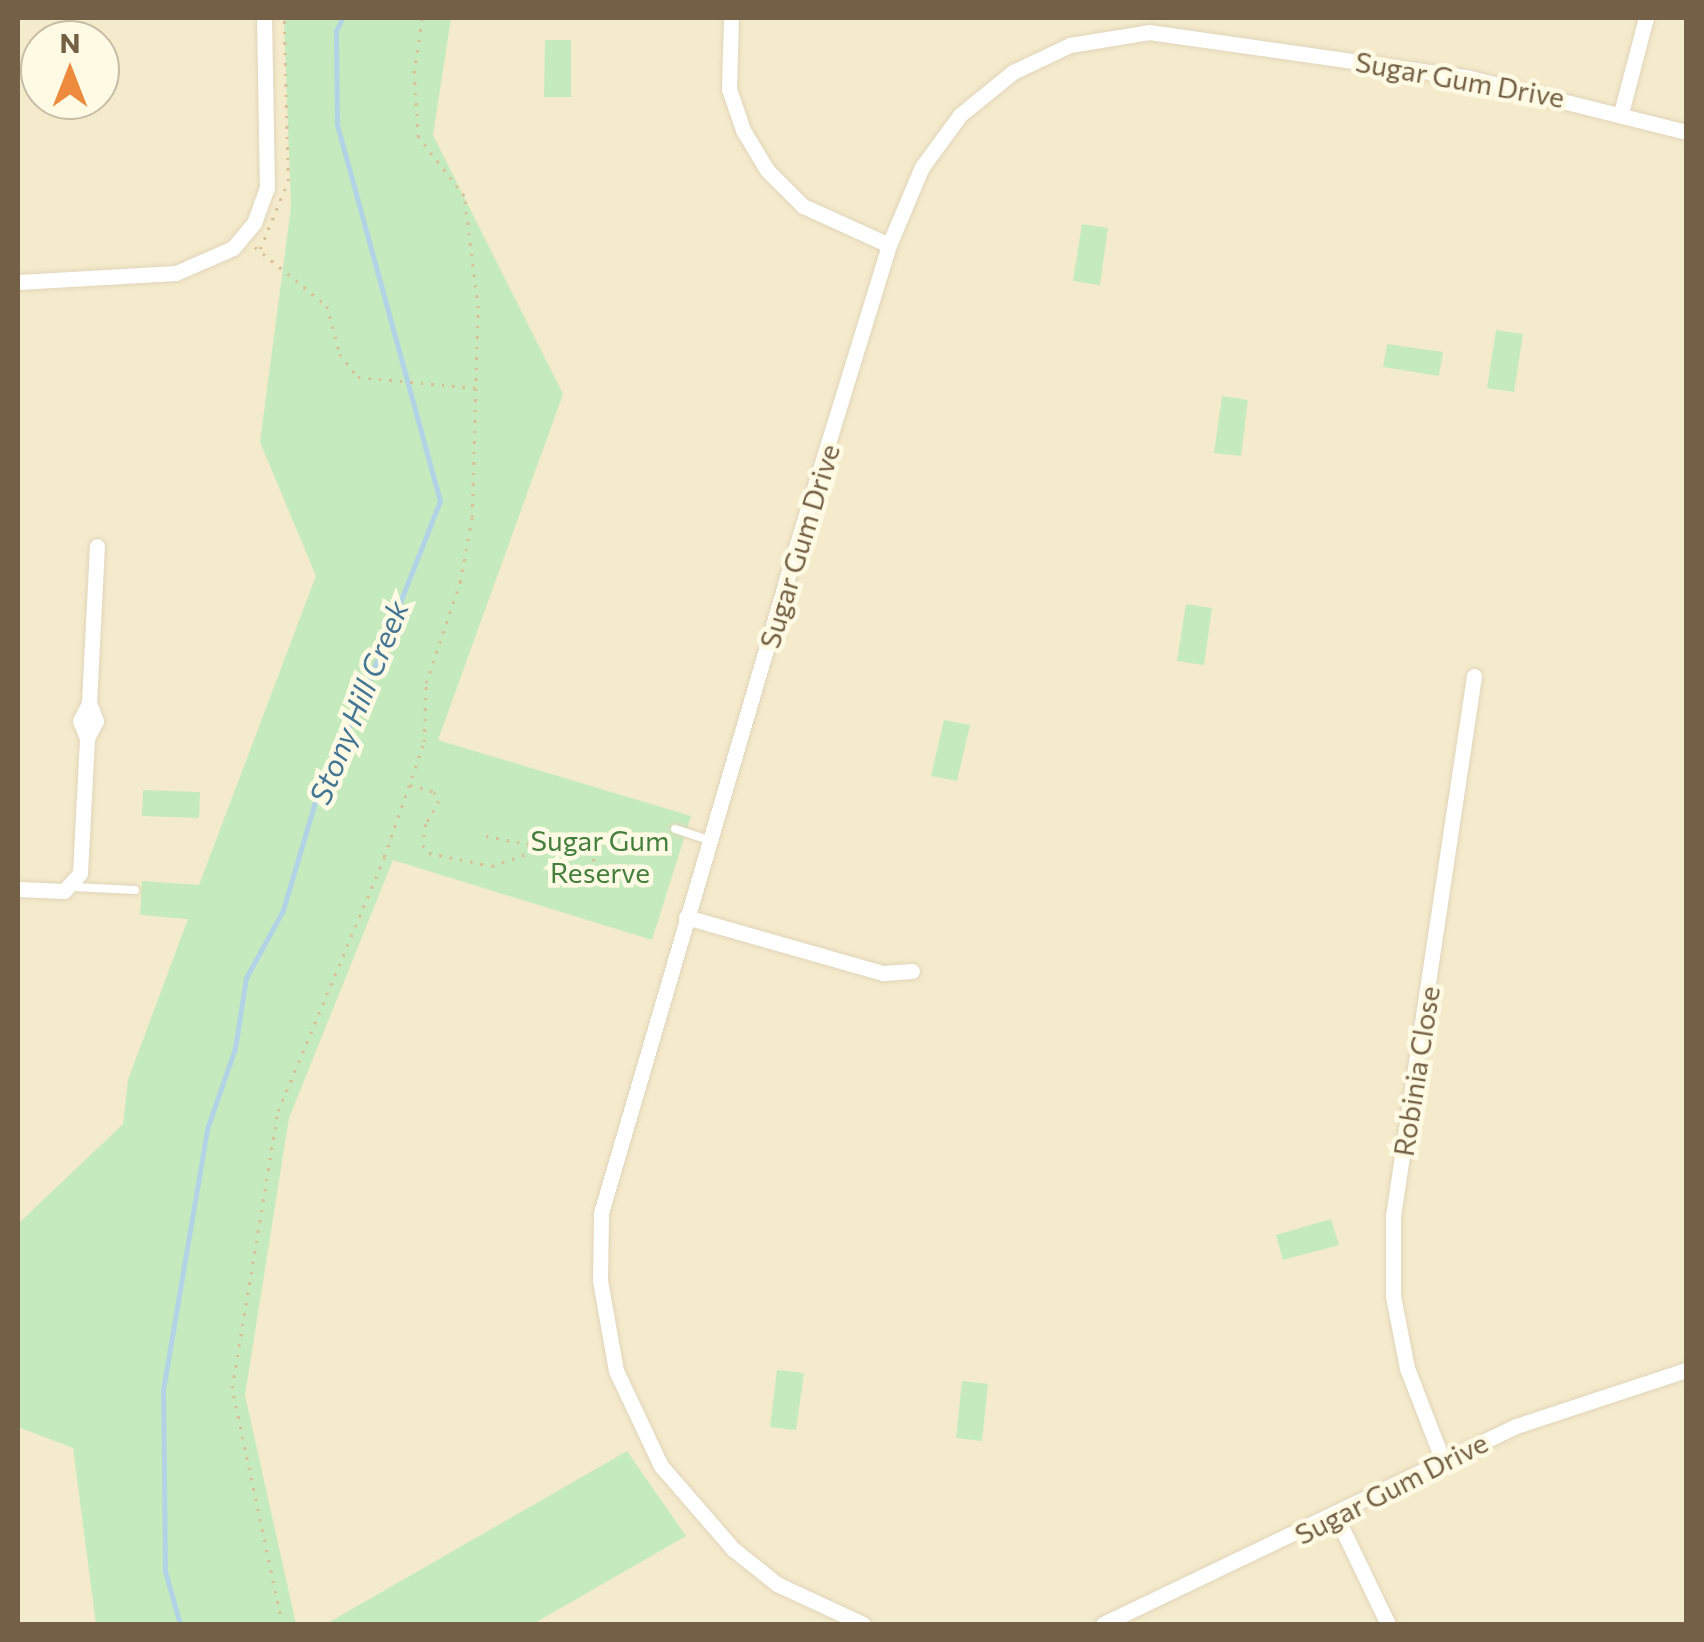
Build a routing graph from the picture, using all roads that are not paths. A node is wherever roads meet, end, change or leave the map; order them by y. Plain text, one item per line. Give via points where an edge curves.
1 (264, 18) edge
2 (731, 18) edge
3 (1646, 18) edge
4 (1621, 113) junction
5 (1686, 132) edge
6 (890, 246) junction
7 (18, 282) edge
8 (98, 546) dead end
9 (1474, 676) dead end
10 (675, 829) dead end
11 (710, 840) junction
12 (74, 887) junction
13 (18, 889) edge
14 (135, 890) dead end
15 (686, 916) junction
16 (912, 972) dead end
17 (1686, 1370) edge
18 (1444, 1461) junction
19 (1336, 1516) junction
20 (863, 1624) edge
21 (1103, 1624) edge
22 (1388, 1624) edge

1 - 7 street via 267,188 244,237 194,270
2 - 6 street via 732,100 767,170 802,206
3 - 4 street
4 - 5 street, Sugar Gum Drive
4 - 6 street, Sugar Gum Drive via 1517,87 1336,57 1188,35 1111,36 1024,66 968,107 922,167
6 - 11 street, Sugar Gum Drive
8 - 12 street via 89,704 96,722 87,738
9 - 18 street, Robinia Close via 1393,1216 1393,1296 1407,1368
10 - 11 lane
11 - 15 street, Sugar Gum Drive
12 - 13 street
12 - 14 lane
15 - 16 street via 882,973
15 - 20 street, Sugar Gum Drive via 601,1213 600,1280 616,1370 661,1466 733,1549 777,1584
17 - 18 street, Sugar Gum Drive via 1584,1400
18 - 19 street, Sugar Gum Drive
19 - 21 street, Sugar Gum Drive
19 - 22 street

